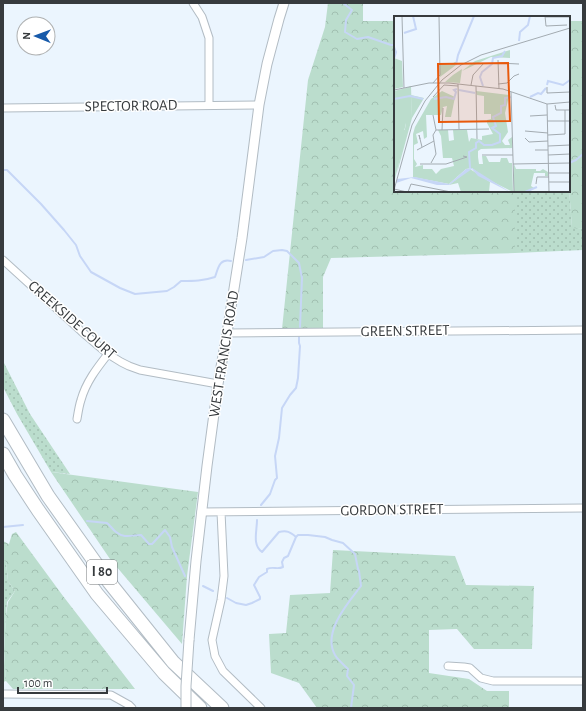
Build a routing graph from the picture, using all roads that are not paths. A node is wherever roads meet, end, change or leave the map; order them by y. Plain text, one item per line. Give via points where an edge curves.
1 (193, 3) edge
2 (284, 3) edge
3 (209, 105) junction
4 (259, 105) junction
5 (3, 108) edge
6 (3, 260) edge
7 (583, 330) edge
8 (227, 333) junction
9 (108, 354) junction
10 (218, 384) junction
11 (76, 419) dead end
12 (3, 420) edge
13 (3, 454) edge
14 (583, 508) edge
15 (201, 512) junction
16 (221, 512) junction
17 (448, 666) dead end
18 (583, 681) edge
19 (3, 694) edge
20 (132, 708) edge
21 (186, 708) edge
22 (200, 708) edge
23 (222, 708) edge
24 (260, 708) edge

1 - 3 street via 202,17 209,38
2 - 4 street, WEST FRANCIS ROAD via 266,64
3 - 4 street, SPECTOR ROAD
3 - 5 street, SPECTOR ROAD
4 - 8 street, WEST FRANCIS ROAD
6 - 9 street, CREEKSIDE COURT
7 - 8 street, GREEN STREET
8 - 10 street, WEST FRANCIS ROAD
9 - 10 street, CREEKSIDE COURT via 140,370
9 - 11 street via 86,387
10 - 15 street, WEST FRANCIS ROAD
12 - 23 highway, I 80 via 48,496 109,582 173,662
13 - 22 highway, I 80 via 15,476 97,594 164,673
14 - 16 street, GORDON STREET
15 - 16 street, GORDON STREET
15 - 21 street, WEST FRANCIS ROAD, bridge via 189,640
16 - 24 street via 224,576 212,640 214,656 223,671
17 - 18 street via 470,668 481,678 493,681
19 - 20 street via 111,695

